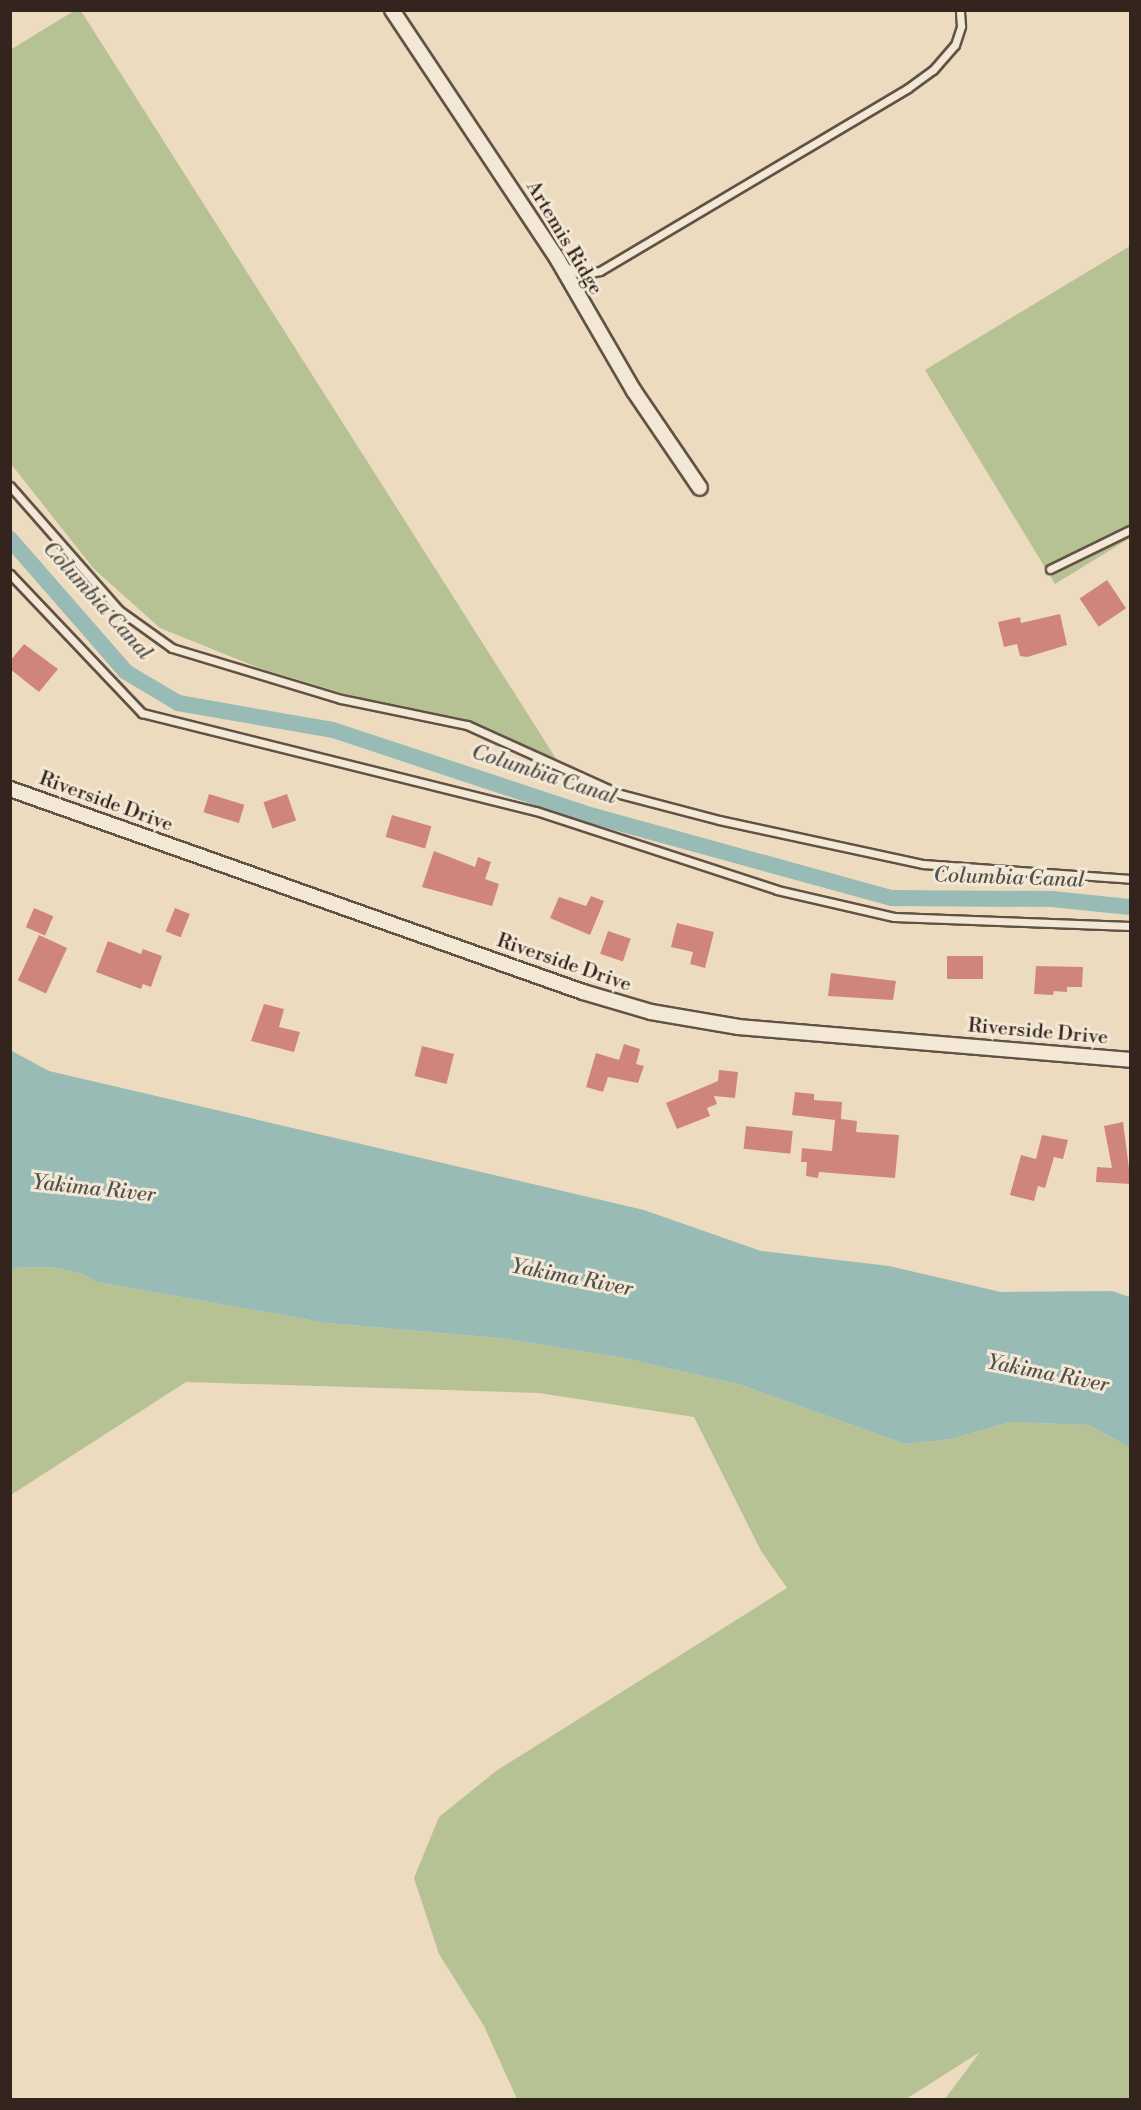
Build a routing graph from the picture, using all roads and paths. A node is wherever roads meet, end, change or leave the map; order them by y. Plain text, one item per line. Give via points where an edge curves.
1 (392, 10) edge
2 (960, 10) edge
3 (558, 260) junction
4 (10, 486) edge
5 (700, 488) dead end
6 (1131, 530) edge
7 (1050, 569) dead end
8 (10, 574) edge
9 (10, 789) edge
10 (1131, 879) edge
11 (1131, 926) edge
12 (1131, 1060) edge

1 - 3 street, Artemis Ridge
2 - 3 lane via 962,27 955,45 933,70 908,88 600,271 580,275
3 - 5 street, Artemis Ridge via 634,391
4 - 10 lane via 119,610 172,648 341,699 467,725 620,794 718,820 923,864
6 - 7 lane
8 - 11 lane via 142,713 536,811 777,890 894,917
9 - 12 street, Riverside Drive via 583,992 651,1012 740,1027

